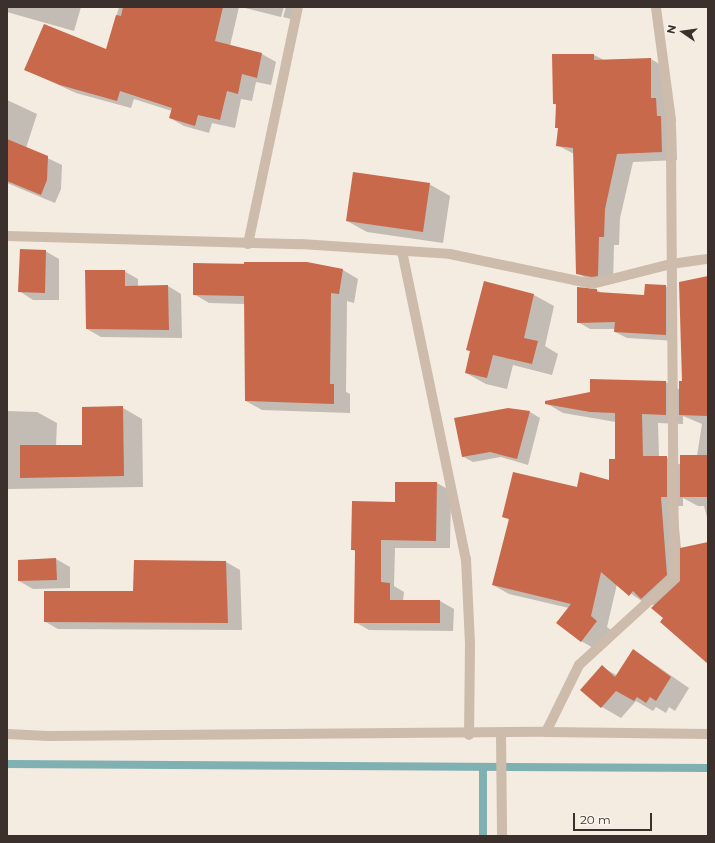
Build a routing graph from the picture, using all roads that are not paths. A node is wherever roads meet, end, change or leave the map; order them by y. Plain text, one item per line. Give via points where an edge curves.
1 (298, 7) edge
2 (656, 7) edge
3 (7, 236) edge
4 (248, 244) junction
5 (402, 251) junction
6 (708, 259) edge
7 (671, 264) junction
8 (546, 732) junction
9 (7, 734) edge
10 (501, 734) junction
11 (708, 734) edge
12 (469, 735) junction
13 (502, 836) edge

1 - 4 street
2 - 7 street via 671,120
3 - 4 street
4 - 5 street
5 - 7 street via 450,254 592,284
5 - 12 street via 466,559 470,643
6 - 7 street
7 - 8 street via 674,578 579,665
8 - 10 street
8 - 11 street
9 - 12 street
10 - 12 street
10 - 13 street

